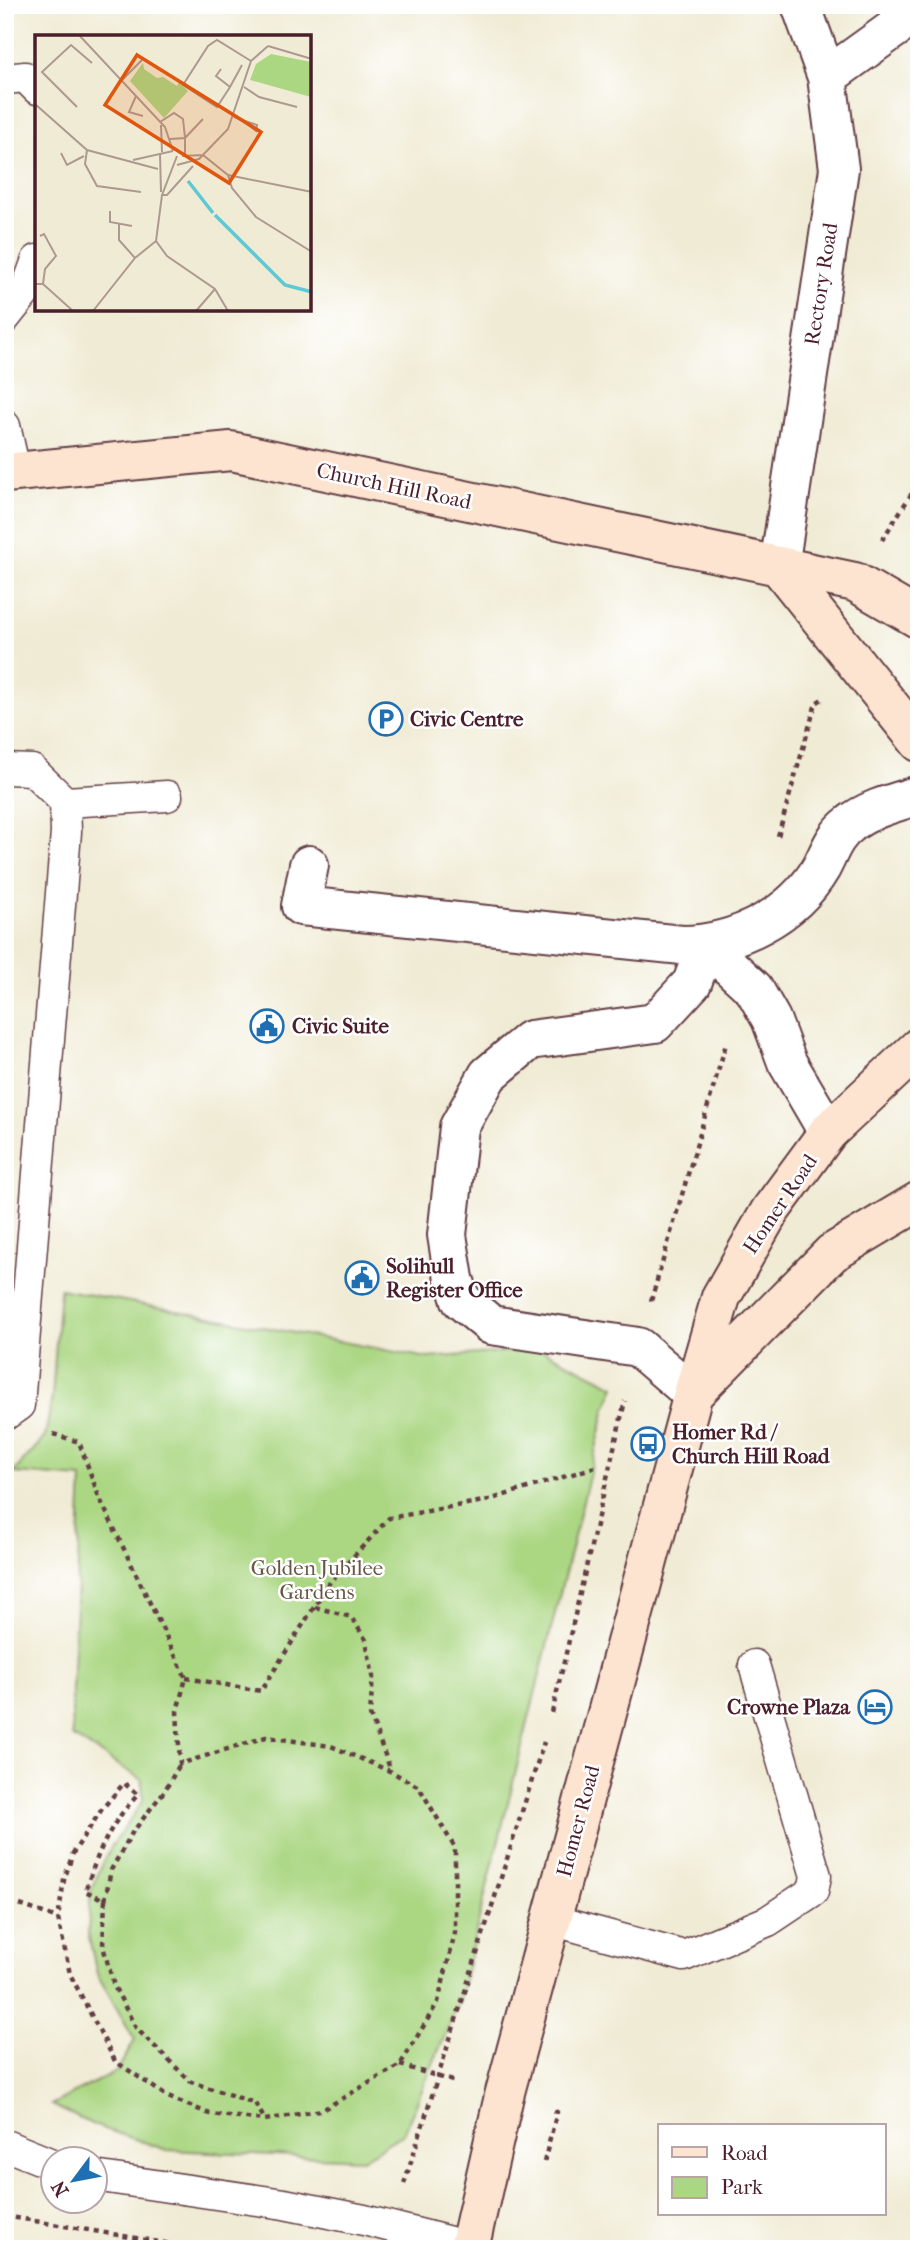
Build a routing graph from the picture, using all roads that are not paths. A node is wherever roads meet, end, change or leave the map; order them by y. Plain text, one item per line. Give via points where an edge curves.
1 (801, 5) edge
2 (915, 5) edge
3 (827, 77) junction
4 (5, 79) edge
5 (35, 87) edge
6 (35, 266) edge
7 (5, 318) edge
8 (5, 426) edge
9 (10, 472) edge
10 (779, 567) junction
11 (919, 619) edge
12 (919, 742) edge
13 (5, 769) edge
14 (919, 795) edge
15 (167, 796) dead end
16 (65, 802) junction
17 (309, 865) dead end
18 (706, 945) junction
19 (919, 1046) edge
20 (828, 1132) junction
21 (919, 1201) edge
22 (693, 1394) junction
23 (5, 1415) edge
24 (754, 1665) dead end
25 (551, 1920) junction
26 (5, 2145) edge
27 (38, 2158) edge
28 (108, 2178) edge
29 (470, 2248) edge

1 - 3 street, Rectory Road
2 - 3 street via 895,28
3 - 10 street, Rectory Road via 839,169
4 - 5 lane via 25,77
6 - 7 lane via 25,293
8 - 9 lane
9 - 10 street, Church Hill Road via 232,451
10 - 11 street, Church Hill Road via 855,582
10 - 12 street
13 - 16 lane via 32,769
14 - 18 street via 851,822 835,837 820,869 791,906 751,930
15 - 16 lane
16 - 23 lane via 19,1405
17 - 18 street via 302,906
18 - 20 street via 754,989 787,1062
18 - 22 street via 692,983 655,1023 530,1040 488,1075 458,1127 447,1235 461,1300 492,1325 638,1347
19 - 20 street, Homer Road
20 - 22 street, Homer Road via 770,1211 721,1297
21 - 22 street, Homer Road via 832,1253
22 - 25 street, Homer Road
24 - 25 lane via 816,1876 813,1891 768,1920 684,1956
25 - 29 street, Homer Road
26 - 27 lane
28 - 29 lane via 284,2204

